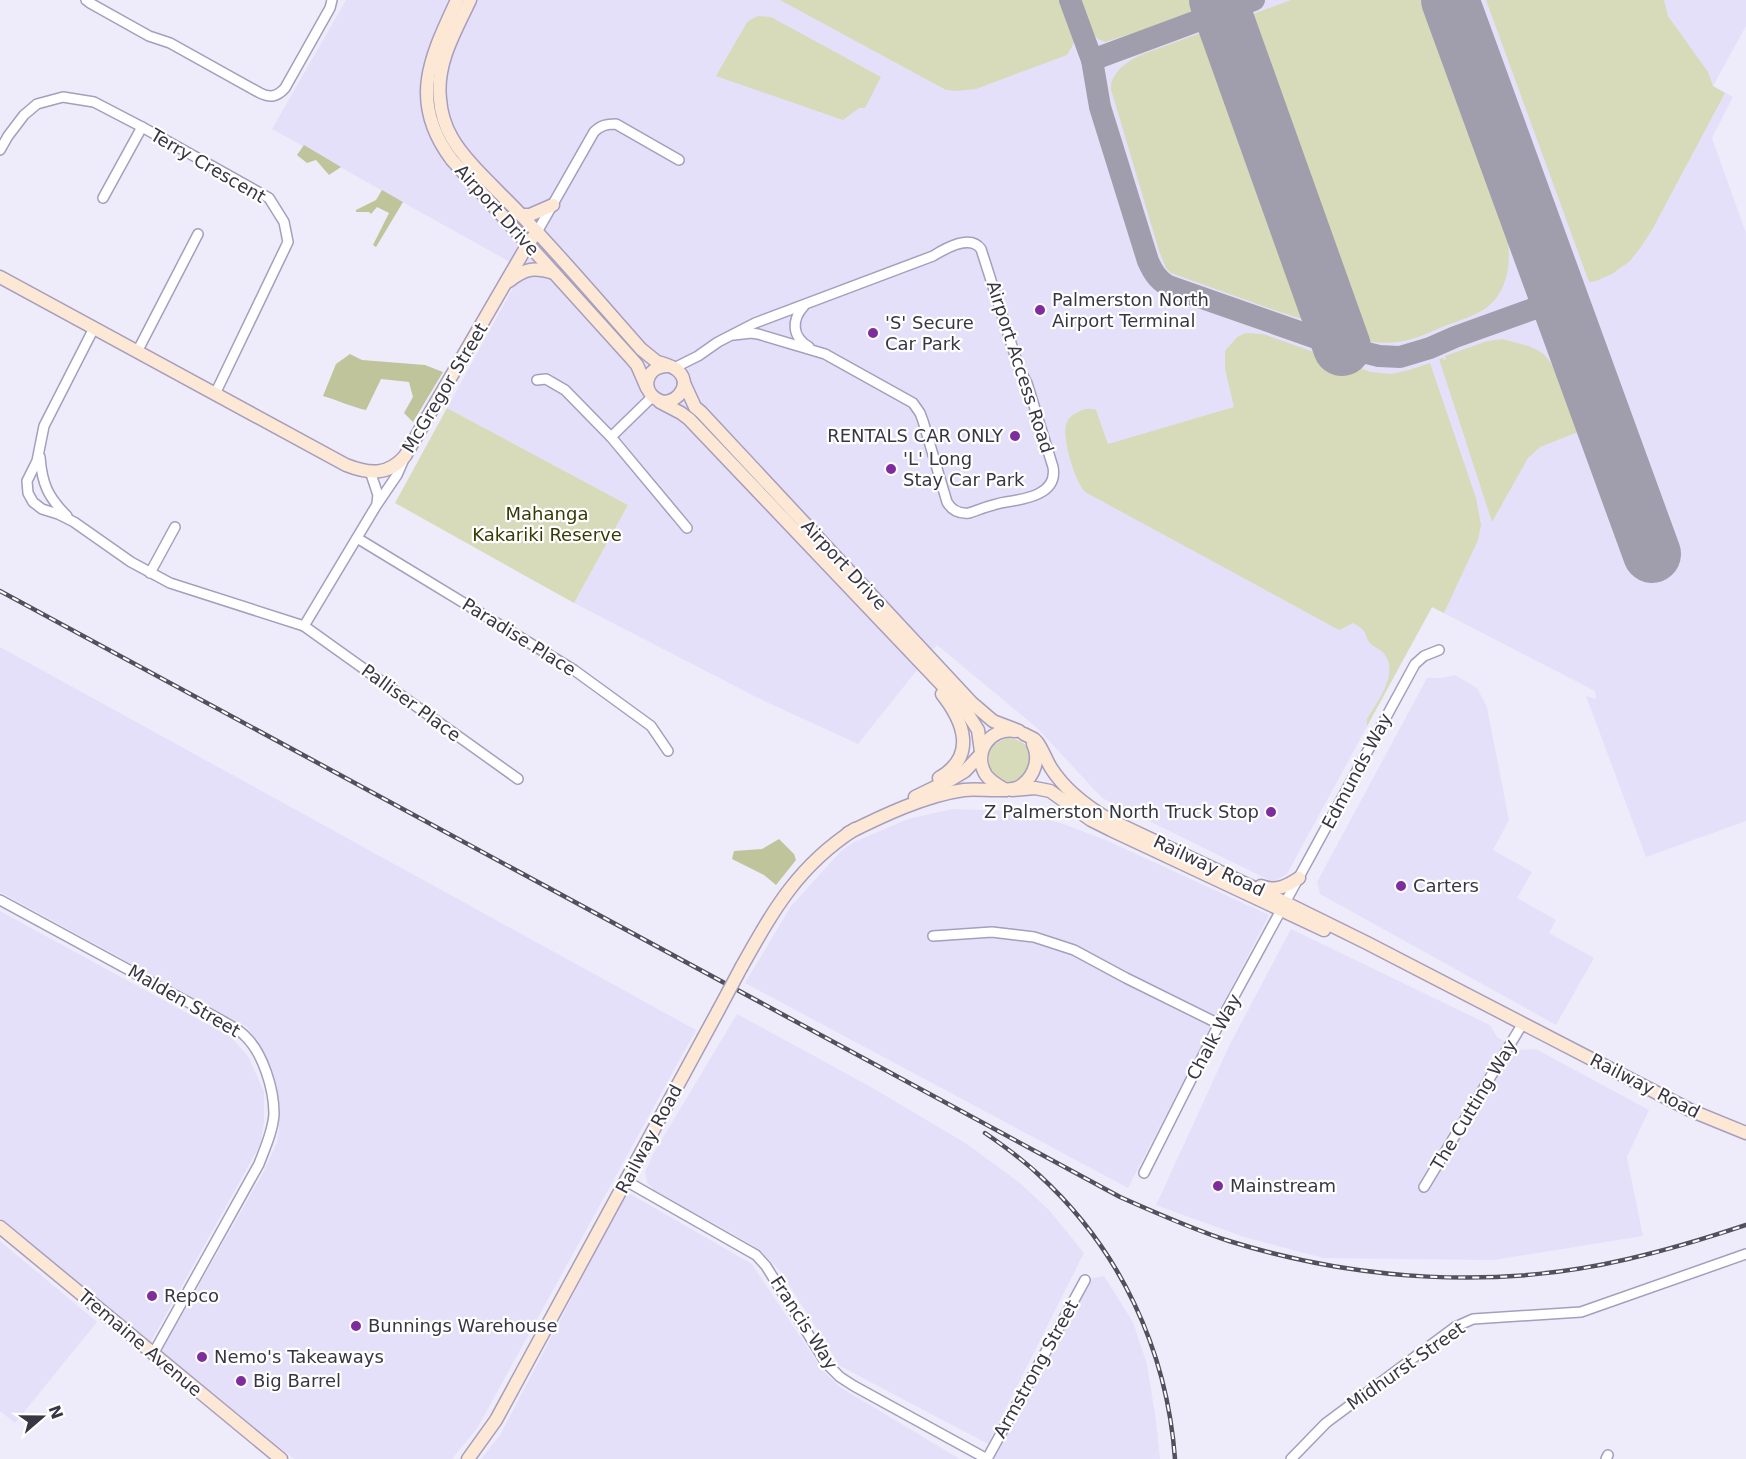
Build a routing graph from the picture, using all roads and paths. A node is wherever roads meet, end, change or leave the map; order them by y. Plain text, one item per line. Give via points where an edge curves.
1 (332, 0) edge
2 (457, 0) edge
3 (470, 0) edge
4 (91, 2) edge
5 (142, 127) junction
6 (0, 150) edge
7 (679, 160) dead end
8 (103, 198) dead end
9 (553, 205) junction
10 (521, 215) junction
11 (537, 232) junction
12 (198, 234) dead end
13 (528, 244) junction
14 (555, 274) junction
15 (0, 277) edge
16 (506, 283) junction
17 (805, 305) junction
18 (94, 328) junction
19 (734, 335) junction
20 (137, 352) junction
21 (819, 352) junction
22 (698, 356) junction
23 (671, 367) junction
24 (537, 380) dead end
25 (683, 380) junction
26 (215, 394) junction
27 (653, 397) junction
28 (611, 437) junction
29 (40, 449) junction
30 (405, 456) junction
31 (370, 471) junction
32 (376, 506) junction
33 (75, 522) junction
34 (175, 527) dead end
35 (687, 528) dead end
36 (357, 538) junction
37 (150, 573) junction
38 (304, 626) junction
39 (893, 635) junction
40 (1439, 650) dead end
41 (1021, 733) junction
42 (668, 751) dead end
43 (981, 753) junction
44 (518, 779) dead end
45 (1009, 790) junction
46 (878, 813) junction
47 (848, 833) junction
48 (1183, 854) junction
49 (1299, 878) junction
50 (0, 900) edge
51 (1284, 907) junction
52 (933, 936) dead end
53 (1523, 1023) junction
54 (1219, 1024) junction
55 (1746, 1133) edge
56 (1144, 1173) dead end
57 (626, 1181) junction
58 (1424, 1187) dead end
59 (0, 1227) edge
60 (1746, 1254) edge
61 (1085, 1280) dead end
62 (153, 1354) junction
63 (281, 1459) edge
64 (468, 1459) edge
65 (987, 1459) edge
66 (1291, 1459) edge

1 - 4 street via 285,88 273,96 260,93 170,43 148,36
2 - 13 main road, Airport Drive via 434,50 428,75 433,127 452,160
3 - 10 main road, Airport Drive via 442,63 442,115 460,150
5 - 6 street, Terry Crescent via 94,102 63,97 37,104 24,115
5 - 8 street
5 - 26 street, Terry Crescent via 269,198 284,222 288,242
7 - 9 street, McGregor Street via 616,124 607,124 594,132
9 - 10 main road
9 - 11 street, McGregor Street
10 - 11 main road, Airport Drive
11 - 13 main road, McGregor Street
11 - 23 main road, Airport Drive via 646,354
12 - 20 street
13 - 14 main road, Airport Drive
13 - 16 main road, McGregor Street
14 - 16 main road via 533,269
14 - 27 main road, Airport Drive via 637,365
15 - 18 main road
16 - 30 main road, McGregor Street
17 - 19 street, Airport Access Road
17 - 21 street via 796,320 796,333 804,344
17 - 21 street, Airport Access Road via 944,249 968,242 978,244 1019,368 1028,383 1053,467 1050,484 1017,501 969,513 955,510 947,502 920,413 913,403
18 - 20 main road
18 - 29 street via 44,426
19 - 21 street, Airport Access Road via 758,334
19 - 22 street, Airport Access Road
20 - 26 main road
22 - 23 street, Airport Access Road
22 - 25 street, Airport Access Road
23 - 25 main road
23 - 27 main road via 657,367 649,375 647,381
24 - 28 street via 546,379 565,390
25 - 27 main road via 683,389 676,399 664,402
25 - 41 main road, Airport Drive via 700,412 972,703 993,721
26 - 31 main road via 346,465
27 - 28 street
27 - 39 main road, Airport Drive via 689,419
28 - 35 street
29 - 33 street via 41,474 50,497
29 - 33 street via 27,481 30,498 42,509
30 - 31 main road, McGregor Street via 397,465
30 - 32 street
31 - 32 street via 378,495
32 - 36 street
33 - 37 street, Palliser Place
34 - 37 street
36 - 38 street
36 - 42 street, Paradise Place via 574,670 651,726
37 - 38 street, Palliser Place
38 - 44 street, Palliser Place
39 - 43 main road, Airport Drive via 970,715 978,730
39 - 46 main road via 952,707 961,724 963,741 951,770
40 - 49 street, Edmunds Way via 1415,664
41 - 43 main road via 1010,730 993,736
41 - 45 main road via 1031,740 1037,756 1027,780
41 - 48 main road, Railway Road via 1034,739 1057,776 1086,805
43 - 45 main road via 986,775
43 - 46 main road, Railway Road via 965,771 950,780
45 - 47 main road, Railway Road via 952,792 900,809
45 - 51 main road, Railway Road via 1050,791 1091,820
46 - 47 main road, Railway Road
47 - 57 main road, Railway Road, bridge via 816,858 784,894
48 - 49 main road via 1274,890
48 - 51 main road, Railway Road
49 - 51 street, Edmunds Way
50 - 62 street, Malden Street via 245,1035 260,1057 270,1083 273,1114 259,1164
51 - 53 main road, Railway Road
51 - 54 street, Chalk Way
52 - 54 street via 992,932 1034,937 1074,950
53 - 55 main road, Railway Road via 1692,1111
53 - 58 street, The Cutting Way
54 - 56 street, Chalk Way
57 - 64 main road, Railway Road via 496,1420
57 - 65 street, Francis Way via 756,1255 826,1363 840,1377
59 - 62 main road, Tremaine Avenue
60 - 66 street, Midhurst Street via 1581,1312 1473,1319 1455,1327 1326,1423
61 - 65 street, Armstrong Street
62 - 63 main road, Tremaine Avenue

